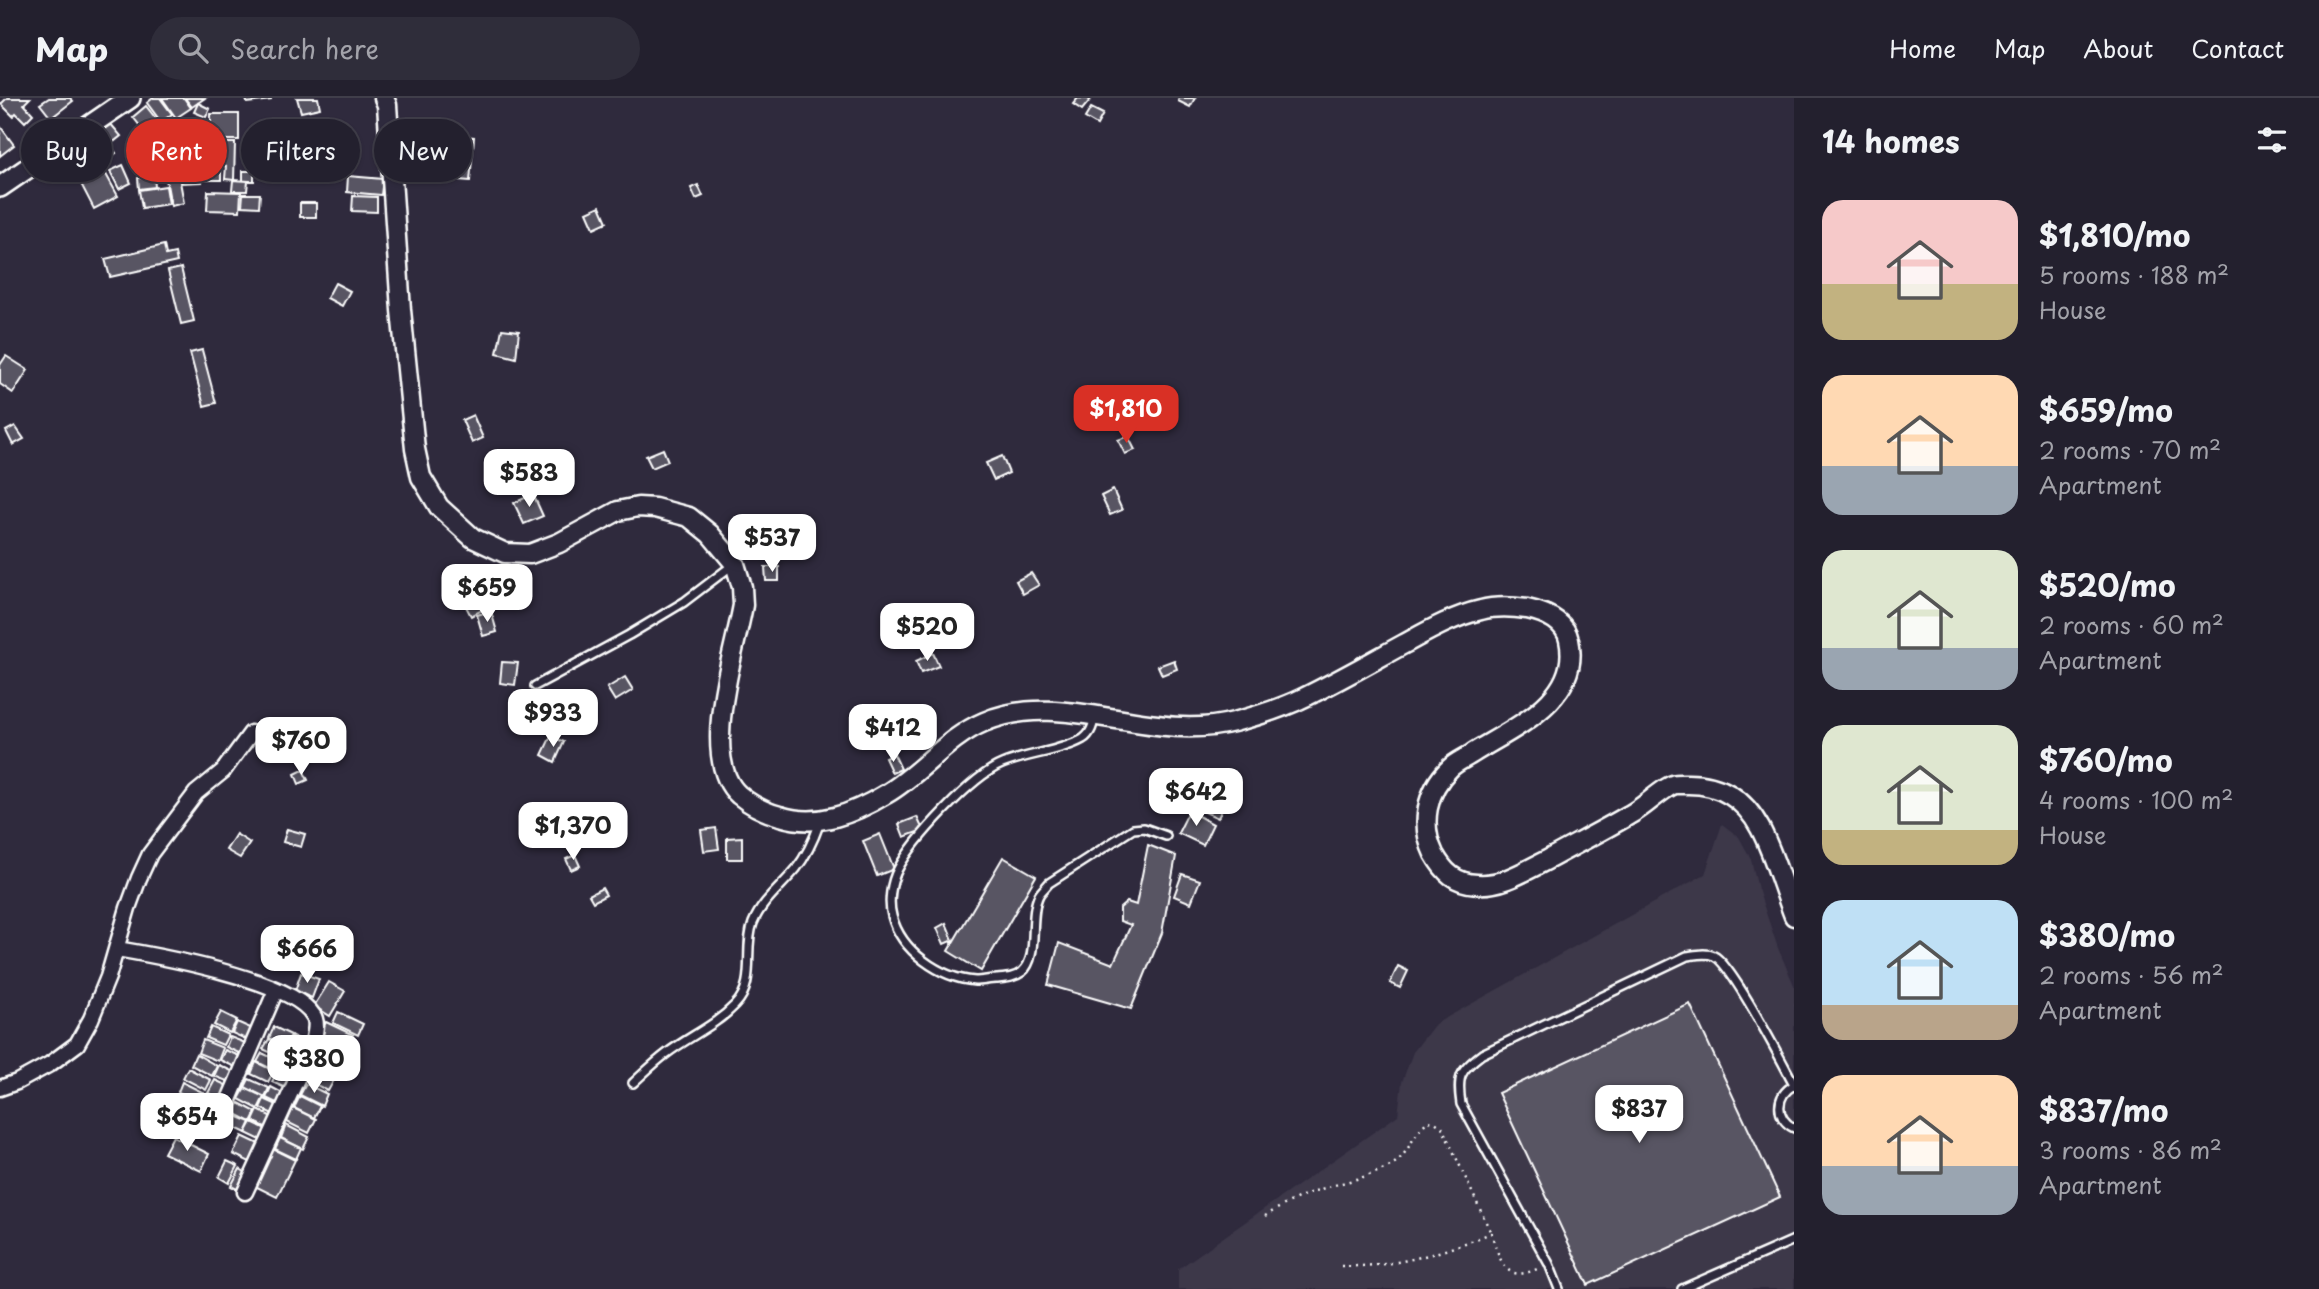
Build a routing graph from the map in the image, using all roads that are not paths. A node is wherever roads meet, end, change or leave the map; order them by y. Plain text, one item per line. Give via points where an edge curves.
1 (130, 98) edge
2 (384, 98) edge
3 (0, 187) edge
4 (735, 564) junction
5 (535, 686) dead end
6 (1095, 715) junction
7 (251, 733) dead end
8 (821, 821) junction
9 (1166, 836) dead end
10 (1794, 916) edge
11 (117, 949) junction
12 (276, 990) junction
13 (634, 1083) dead end
14 (1794, 1085) edge
15 (0, 1088) edge
16 (225, 1109) dead end
17 (1794, 1128) edge
18 (245, 1192) dead end
19 (1794, 1240) edge
20 (1559, 1289) edge
21 (1682, 1289) edge

1 - 3 main road
2 - 4 street via 415,449 421,477 439,507 472,538 505,553 530,554 618,511 655,508 689,517
4 - 5 lane via 640,629
4 - 8 street via 743,605 721,713 724,773 736,793 764,811 790,820
6 - 8 street via 1015,712 982,722 947,744 890,792 848,814
6 - 9 lane via 1086,738 1000,765 974,782 946,810 897,871 890,897 897,930 920,959 950,975 976,981 1013,977 1029,961 1036,904 1049,883 1133,829
6 - 10 street via 1164,728 1236,722 1300,700 1448,621 1478,610 1530,610 1553,617 1569,636 1571,663 1555,697 1532,717 1450,768 1433,790 1426,828 1445,874 1475,884 1517,876 1635,812 1672,785 1698,783 1720,787 1742,801 1760,828
7 - 11 street via 223,771 196,793 150,854
8 - 13 lane via 811,847 753,923 746,985 737,1003
11 - 12 street via 166,957
11 - 15 street via 77,1044 50,1064
12 - 16 street
12 - 18 street via 303,1004 315,1016 316,1026 307,1059
14 - 17 lane via 1783,1094 1779,1108 1785,1122
14 - 20 lane via 1736,982 1713,955 1687,956 1466,1065 1458,1082 1461,1104
19 - 21 lane

